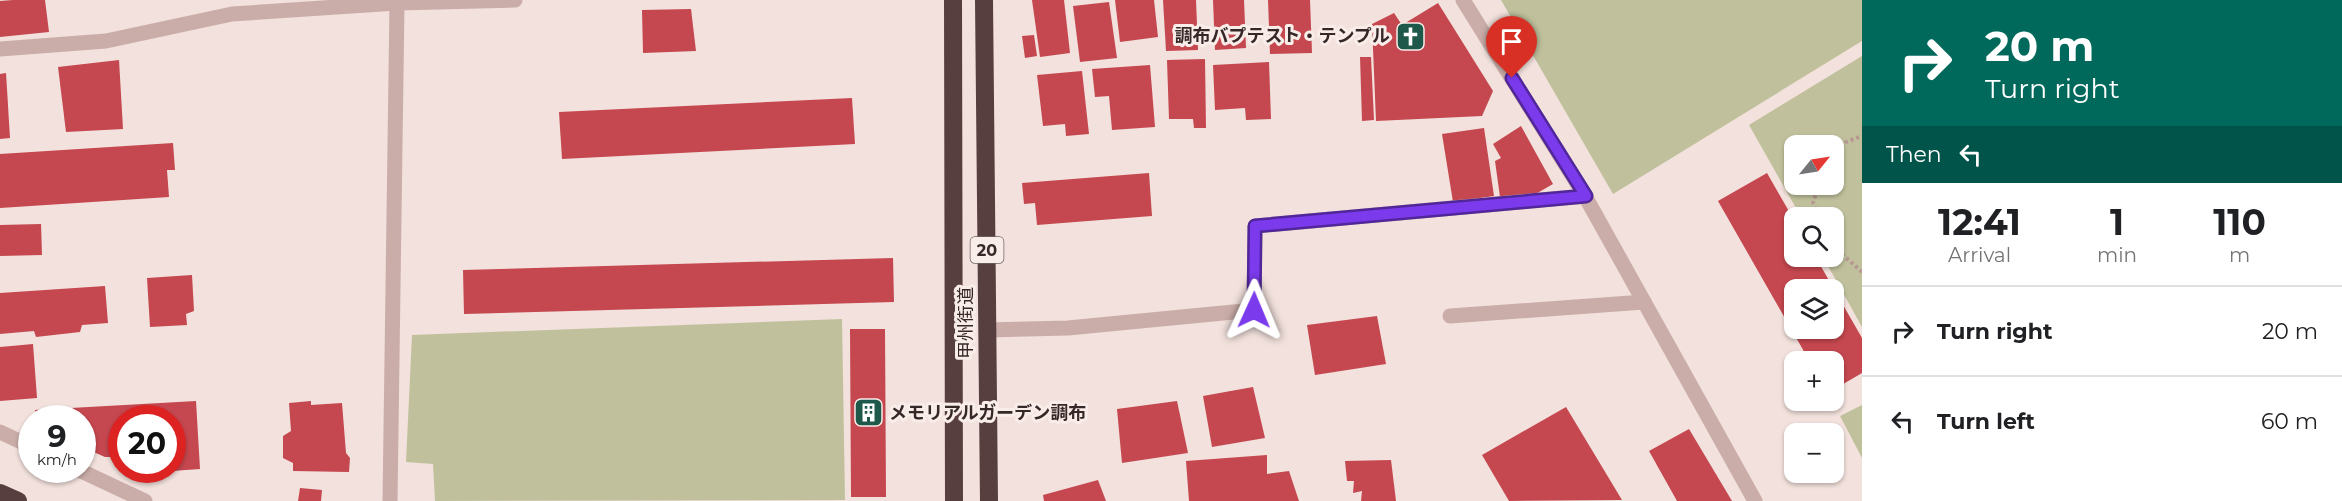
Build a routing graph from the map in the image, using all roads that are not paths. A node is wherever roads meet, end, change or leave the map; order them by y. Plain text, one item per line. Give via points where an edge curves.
1 (514, 0) edge
2 (953, 0) edge
3 (984, 0) edge
4 (1463, 0) edge
5 (422, 1) edge
6 (397, 3) junction
7 (0, 49) edge
8 (1586, 196) junction
9 (1644, 302) junction
10 (1450, 316) dead end
11 (987, 330) junction
12 (0, 432) edge
13 (18, 440) edge
14 (96, 478) edge
15 (0, 493) edge
16 (18, 501) edge
17 (145, 501) edge
18 (390, 501) edge
19 (954, 501) edge
20 (988, 501) edge
21 (1755, 501) edge

1 - 5 street
2 - 19 highway, 甲州街道 / 20
3 - 11 highway, 甲州街道 / 20
4 - 8 street
5 - 6 street
6 - 7 street via 232,14 106,41
6 - 18 street
8 - 9 street
8 - 11 street via 1255,226 1254,310 1068,328
9 - 10 street
9 - 21 street
11 - 20 highway, 甲州街道 / 20
12 - 13 street
14 - 17 street
15 - 16 highway

